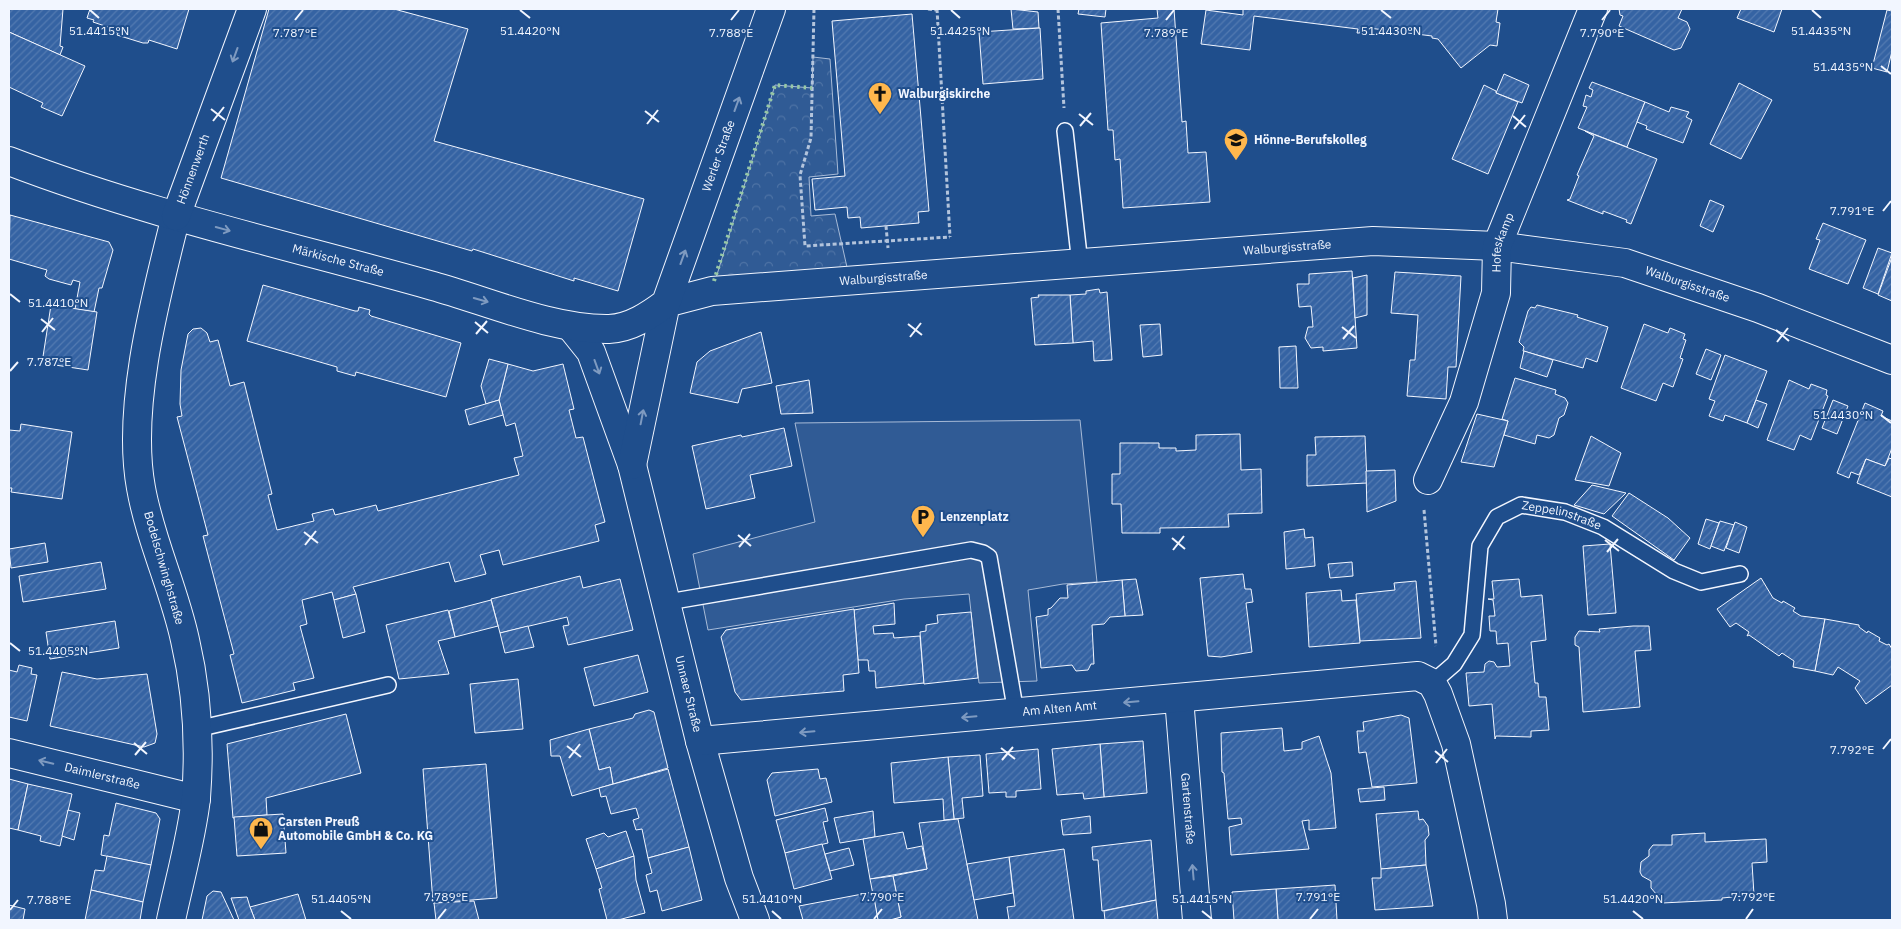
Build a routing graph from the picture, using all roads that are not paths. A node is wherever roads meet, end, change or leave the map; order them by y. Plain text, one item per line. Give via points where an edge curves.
1 (252, 9) edge
2 (771, 9) edge
3 (1593, 9) edge
4 (1065, 131) road end
5 (9, 161) edge
6 (176, 216) junction
7 (1497, 246) junction
8 (1080, 264) junction
9 (666, 303) junction
10 (571, 327) junction
11 (1892, 360) edge
12 (632, 465) junction
13 (1428, 480) road end
14 (1740, 574) dead end
15 (668, 602) junction
16 (1425, 679) junction
17 (388, 685) dead end
18 (1179, 698) junction
19 (1016, 713) junction
20 (197, 729) junction
21 (700, 741) junction
22 (9, 753) edge
23 (196, 800) junction
24 (171, 920) edge
25 (755, 920) edge
26 (1198, 920) edge
27 (1493, 920) edge

1 -> 6 street, Hönnenwerth
9 -> 2 street, Werler Straße
3 - 7 street, Hofeskamp
4 - 8 lane
5 - 6 street, Märkische Straße
6 -> 10 street, Märkische Straße
6 - 20 street, Bodelschwinghstraße via 153,310 137,422 141,488 185,640
7 - 8 street, Walburgisstraße via 1372,242
7 - 11 street, Walburgisstraße via 1625,263 1758,308
7 - 13 street, Hofeskamp via 1496,293 1464,402
8 - 9 street, Walburgisstraße via 712,291
9 - 10 street, Märkische Straße via 645,319 611,329
12 -> 9 street, Unnaer Straße
10 -> 12 street, Unnaer Straße via 591,352
12 - 15 street, Unnaer Straße
14 - 16 lane, Zeppelinstraße via 1700,582 1674,571 1602,527 1565,512 1521,505 1497,517 1480,546 1472,635 1454,664
15 - 19 lane via 971,550 983,552 989,557
15 - 21 street, Unnaer Straße
16 - 18 street, Am Alten Amt
16 - 27 street via 1438,694 1456,744
17 - 20 lane
18 -> 19 street, Am Alten Amt
26 -> 18 street, Gartenstraße
19 -> 21 street, Am Alten Amt
20 - 23 street, Bodelschwinghstraße
21 - 25 street, Unnaer Straße via 739,878
23 -> 22 street, Daimlerstraße
23 - 24 street, Bodelschwinghstraße

